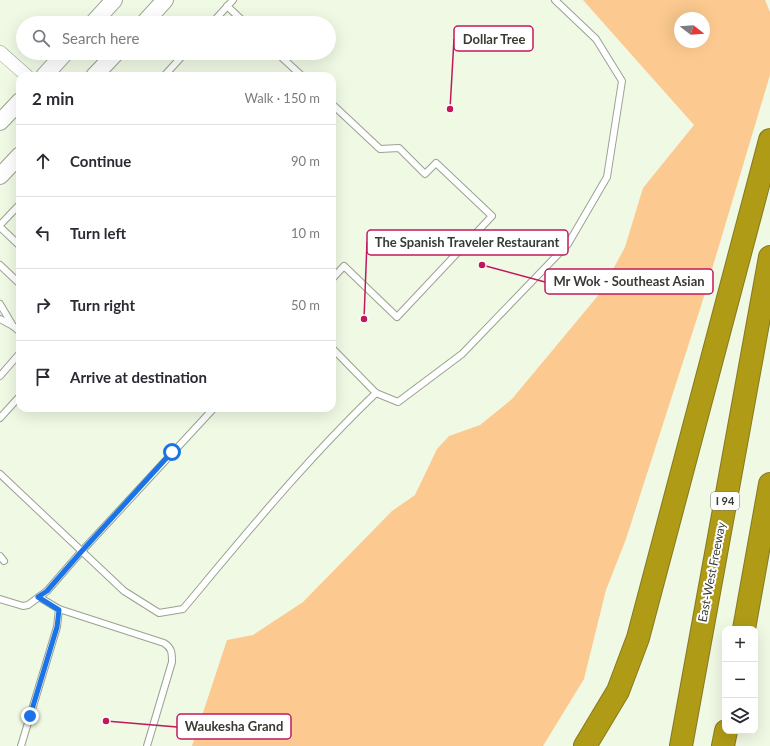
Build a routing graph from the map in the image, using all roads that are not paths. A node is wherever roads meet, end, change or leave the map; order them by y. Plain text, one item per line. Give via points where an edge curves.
1 (114, 0) edge
2 (165, 0) edge
3 (233, 0) edge
4 (555, 0) edge
5 (228, 6) junction
6 (99, 16) edge
7 (150, 16) edge
8 (219, 16) edge
9 (238, 16) edge
10 (0, 52) edge
11 (59, 60) edge
12 (109, 60) edge
13 (179, 60) edge
14 (285, 60) edge
15 (23, 72) edge
16 (48, 72) edge
17 (98, 72) edge
18 (168, 72) edge
19 (298, 72) edge
20 (16, 105) edge
21 (336, 108) edge
22 (0, 122) edge
23 (770, 140) edge
24 (16, 159) edge
25 (0, 176) edge
26 (16, 208) edge
27 (0, 226) edge
28 (16, 242) edge
29 (770, 257) edge
30 (0, 265) edge
31 (336, 275) edge
32 (16, 280) edge
33 (0, 304) edge
34 (0, 319) edge
35 (13, 326) junction
36 (16, 329) edge
37 (336, 352) edge
38 (16, 358) edge
39 (0, 376) edge
40 (376, 392) junction
41 (16, 400) edge
42 (210, 412) edge
43 (0, 418) edge
44 (0, 474) edge
45 (770, 484) edge
46 (81, 552) junction
47 (38, 597) junction
48 (0, 599) edge
49 (59, 610) junction
50 (745, 626) edge
51 (725, 734) edge
52 (21, 746) edge
53 (147, 746) edge
54 (585, 746) edge
55 (681, 746) edge
56 (723, 746) edge

1 - 6 street
2 - 7 street
3 - 5 lane
4 - 40 lane via 596,39 622,81 607,178 568,244 462,354 398,402
5 - 8 lane
5 - 9 lane
10 - 15 street
11 - 16 street
12 - 17 street
13 - 18 lane
14 - 19 lane
20 - 22 street
21 - 31 lane via 380,148 399,148 426,174 436,163 492,216 397,317 344,266
23 - 54 highway via 638,638 618,691
24 - 25 street
26 - 27 lane
27 - 28 lane
29 - 55 highway, East-West Freeway / I 94
30 - 32 lane
33 - 35 lane
34 - 35 lane
35 - 36 lane
37 - 40 lane
38 - 39 lane
40 - 46 lane via 276,497 183,609 159,613 124,591
41 - 43 lane
42 - 46 lane
44 - 46 lane
45 - 50 highway
46 - 47 lane via 47,591
47 - 48 lane via 28,605 22,606
47 - 49 lane
49 - 52 lane via 57,627
49 - 53 lane via 170,647 172,662
51 - 56 highway

